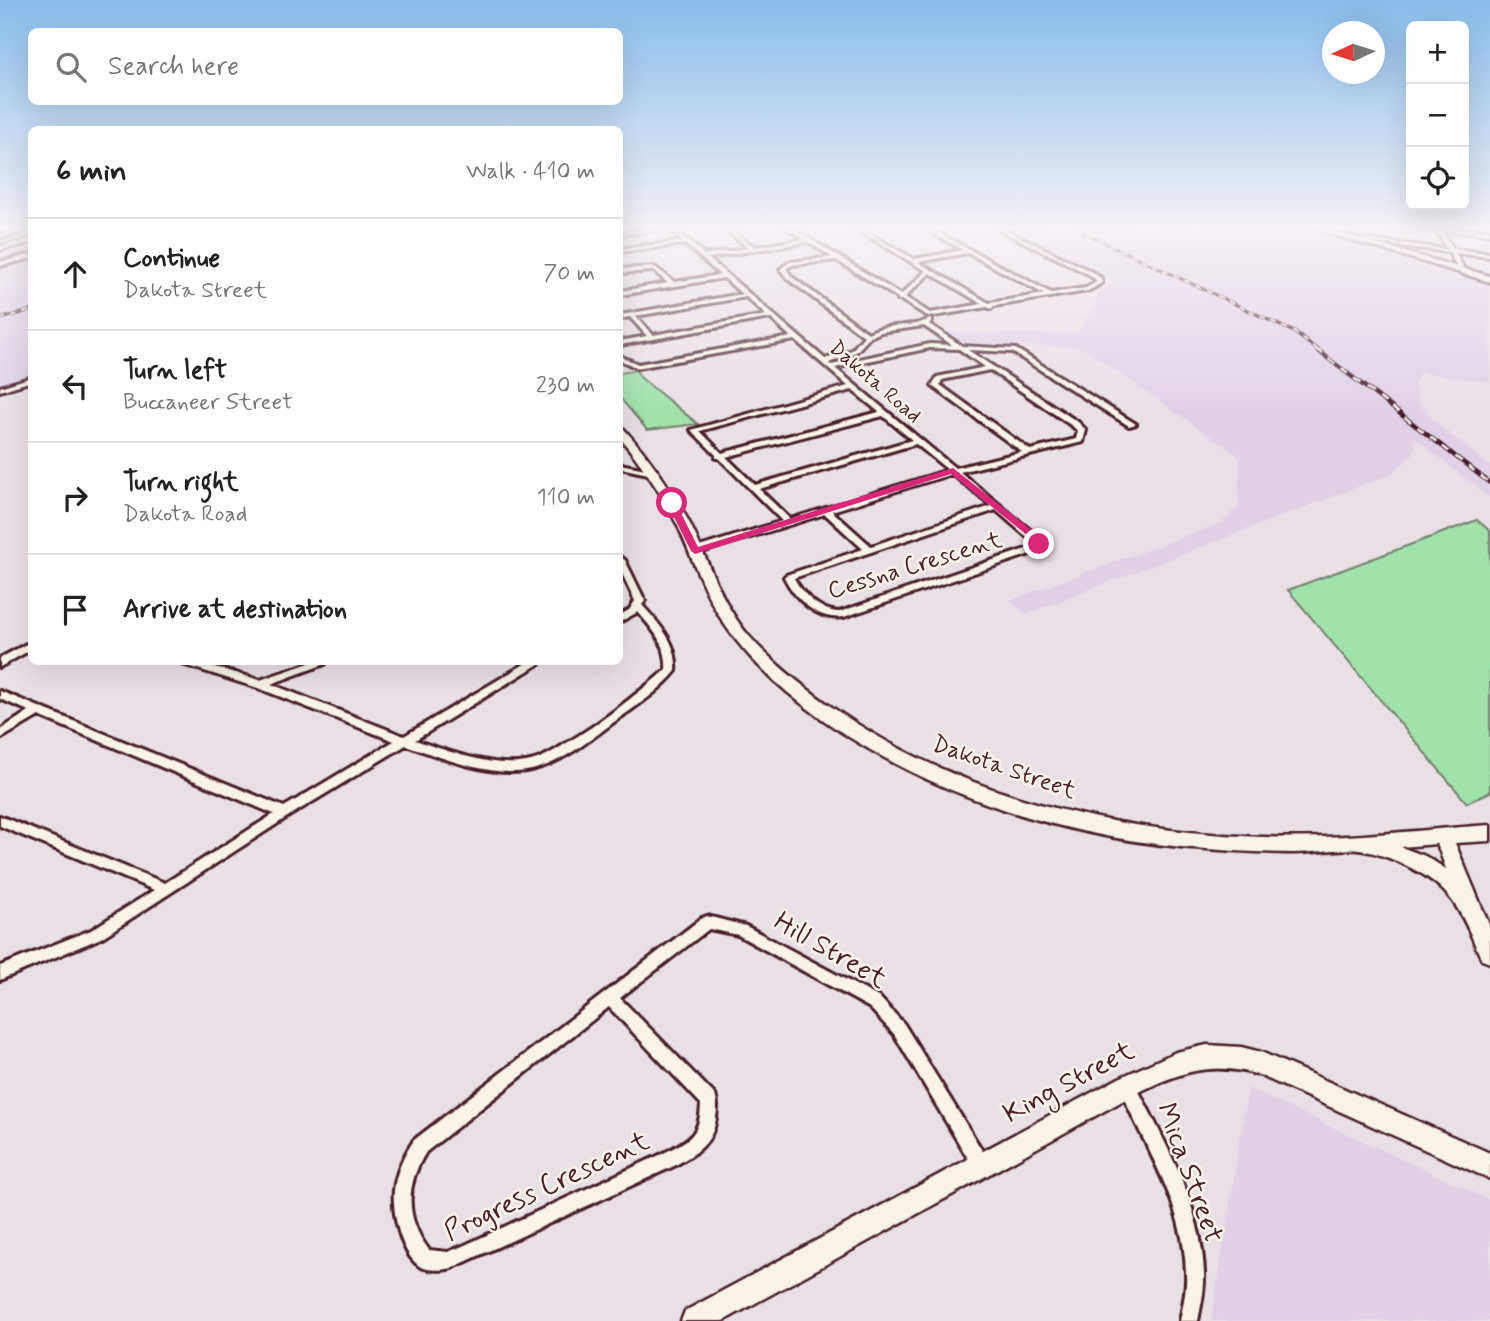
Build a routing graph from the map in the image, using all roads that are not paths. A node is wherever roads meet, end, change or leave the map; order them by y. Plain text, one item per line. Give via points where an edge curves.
1 (742, 291) edge
2 (810, 291) edge
3 (887, 291) edge
4 (909, 291) edge
5 (962, 291) edge
6 (1042, 291) edge
7 (1078, 291) edge
8 (747, 295) junction
9 (1050, 295) junction
10 (900, 299) junction
11 (990, 307) junction
12 (632, 315) junction
13 (623, 316) edge
14 (770, 316) junction
15 (935, 316) junction
16 (925, 324) junction
17 (868, 336) junction
18 (651, 337) junction
19 (796, 338) junction
20 (623, 342) edge
21 (957, 347) junction
22 (623, 359) edge
23 (827, 364) junction
24 (991, 368) junction
25 (28, 380) edge
26 (853, 387) junction
27 (0, 389) edge
28 (884, 413) junction
29 (1132, 425) dead end
30 (623, 435) edge
31 (917, 441) junction
32 (1029, 453) junction
33 (719, 456) junction
34 (623, 467) edge
35 (953, 471) junction
36 (653, 473) junction
37 (753, 488) junction
38 (998, 507) junction
39 (828, 512) junction
40 (789, 523) junction
41 (1037, 549) joint
42 (870, 550) junction
43 (695, 551) junction
44 (623, 567) edge
45 (638, 606) junction
46 (623, 617) edge
47 (28, 646) edge
48 (0, 663) edge
49 (196, 665) edge
50 (313, 665) edge
51 (530, 665) edge
52 (260, 684) junction
53 (0, 695) edge
54 (38, 711) junction
55 (0, 735) edge
56 (406, 739) junction
57 (285, 813) junction
58 (0, 821) edge
59 (1490, 833) edge
60 (1443, 836) junction
61 (1354, 841) junction
62 (164, 888) junction
63 (1477, 919) junction
64 (698, 927) joint
65 (1490, 953) edge
66 (0, 973) edge
67 (611, 999) junction
68 (1127, 1086) junction
69 (982, 1166) junction
70 (1490, 1166) edge
71 (695, 1321) edge
72 (1189, 1321) edge

1 - 8 street, Dakota Road
2 - 17 street
3 - 10 street
4 - 10 street
5 - 11 street
6 - 9 street
7 - 9 street
8 - 12 street
8 - 14 street, Dakota Road
9 - 11 street
10 - 15 street
11 - 15 street
12 - 13 street
12 - 18 street
14 - 18 street
14 - 19 street, Dakota Road
15 - 16 street
16 - 17 street
16 - 21 street
17 - 23 street via 854,351
18 - 20 street
19 - 22 street via 637,366
19 - 23 street, Dakota Road
21 - 23 street via 930,346
21 - 24 street
21 - 29 street via 1023,353
23 - 26 street, Dakota Road
24 - 32 street via 1082,430 1080,440 1070,445
24 - 32 street via 939,379 936,386
25 - 27 street
26 - 28 street, Dakota Road
26 - 33 street via 695,430
28 - 31 street, Dakota Road
28 - 33 street
30 - 36 street, Dakota Street
31 - 35 street, Dakota Road
31 - 37 street
32 - 35 street
33 - 37 street
34 - 36 street
35 - 38 street, Dakota Road
35 - 39 street
36 - 43 street, Dakota Street
37 - 40 street
38 - 41 street, Dakota Road via 1036,538
38 - 42 street, Cessna Crescent
39 - 40 street
39 - 42 street
40 - 43 street
41 - 42 street, Cessna Crescent via 840,615 825,614 789,581 791,576
43 - 61 street, Dakota Street via 726,618 797,693 864,736 937,774 1013,803 1137,834 1267,845
44 - 45 street via 640,601
45 - 46 street
45 - 56 street via 669,643 671,671 553,757 526,767 480,764
47 - 48 street
49 - 52 street
50 - 52 street
51 - 56 street
52 - 56 street
53 - 54 street
54 - 55 street
54 - 57 street
56 - 57 street
57 - 62 street
58 - 62 street
59 - 60 street, Dakota Street
60 - 61 street, Dakota Street
60 - 63 street
61 - 63 street via 1394,852 1435,871 1465,898
62 - 66 street via 85,940
63 - 65 street
64 - 67 street, Progress Crescent
64 - 69 street, Hill Street via 713,921 741,930 875,1003 899,1030
67 - 67 street, Progress Crescent via 421,1146 411,1159 401,1184 401,1208 416,1250 424,1259 448,1261 460,1256 668,1160 705,1134 709,1101
68 - 69 street, King Street
68 - 70 street, King Street via 1186,1059 1232,1056 1290,1075
68 - 72 street, Mica Street via 1159,1150 1185,1220 1196,1270
69 - 71 street, King Street

